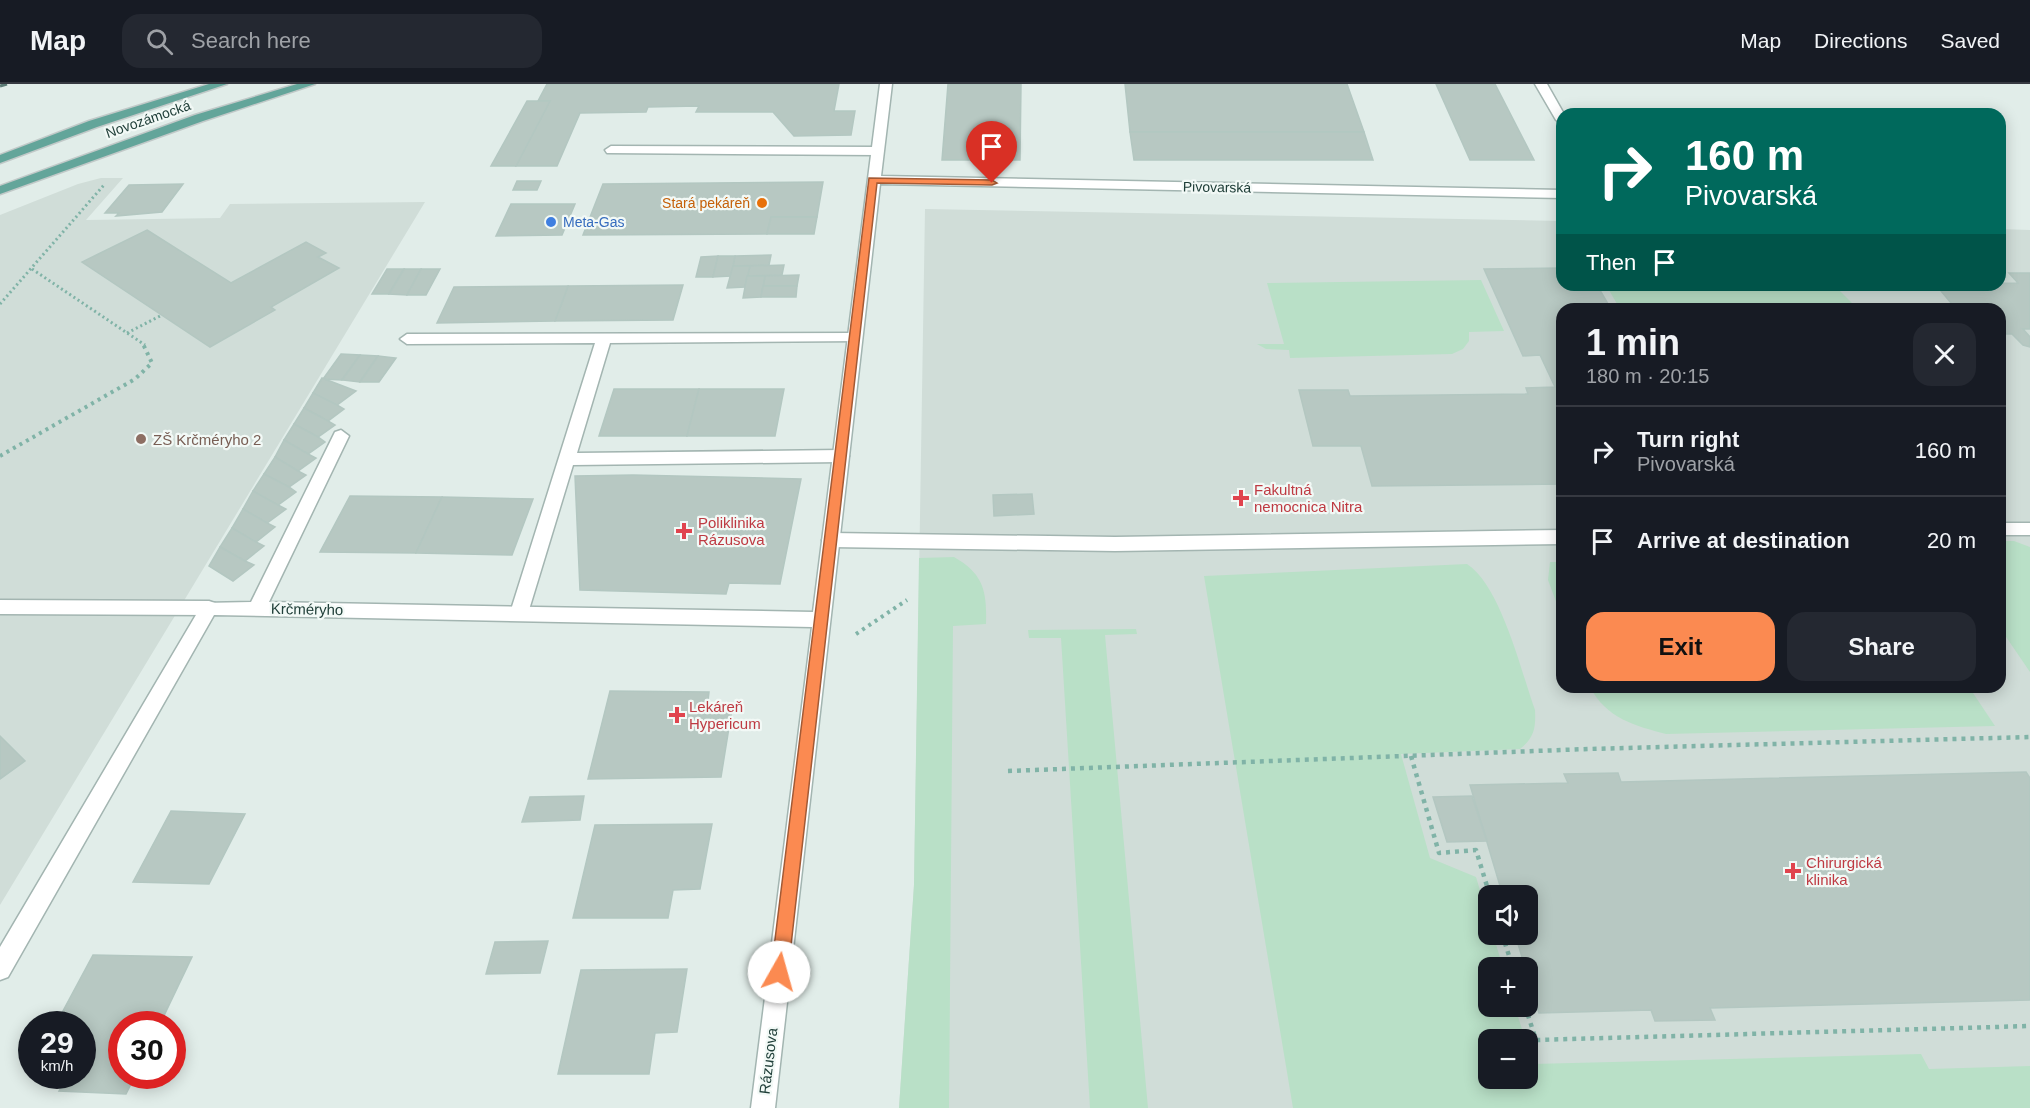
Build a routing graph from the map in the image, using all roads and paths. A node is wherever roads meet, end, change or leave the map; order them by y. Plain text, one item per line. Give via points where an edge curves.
1 (221, 84) edge
2 (309, 84) edge
3 (886, 84) edge
4 (1541, 84) edge
5 (1556, 110) edge
6 (610, 150) dead end
7 (876, 151) junction
8 (0, 159) edge
9 (110, 178) dead end
10 (873, 180) junction
11 (0, 190) edge
12 (1556, 194) edge
13 (32, 269) junction
14 (0, 304) edge
15 (162, 315) dead end
16 (127, 333) junction
17 (855, 338) junction
18 (407, 339) dead end
19 (604, 339) junction
20 (341, 436) dead end
21 (0, 456) edge
22 (841, 456) junction
23 (567, 459) junction
24 (2006, 529) edge
25 (2030, 529) edge
26 (1556, 537) edge
27 (831, 540) junction
28 (907, 600) dead end
29 (0, 606) edge
30 (209, 608) junction
31 (257, 608) junction
32 (519, 614) junction
33 (823, 620) junction
34 (852, 636) dead end
35 (2030, 737) edge
36 (1412, 756) junction
37 (1008, 771) dead end
38 (1487, 885) edge
39 (0, 969) edge
40 (1529, 1017) edge
41 (2030, 1026) edge
42 (762, 1108) edge

1 - 8 main road, Novozámocká via 93,124
2 - 11 main road, Novozámocká via 188,121
3 - 7 street, Rázusova
4 - 5 street
6 - 7 street
7 - 10 street, Rázusova
9 - 13 path
10 - 12 street, Pivovarská
10 - 17 street, Rázusova
13 - 14 path
13 - 16 path
15 - 16 path
16 - 21 path via 146,345 152,363 135,379
17 - 19 street
17 - 22 street, Rázusova
18 - 19 street
19 - 23 street
20 - 31 street
22 - 23 street
22 - 27 street, Rázusova
23 - 32 street
24 - 25 street
26 - 27 street via 1115,544
27 - 33 street, Rázusova
28 - 34 path
29 - 30 street, Krčméryho
30 - 31 street, Krčméryho
30 - 39 street
31 - 32 street, Krčméryho
32 - 33 street, Krčméryho
33 - 42 street, Rázusova
35 - 36 path
36 - 37 path
36 - 38 path via 1439,853 1476,850
40 - 41 path via 1536,1040

